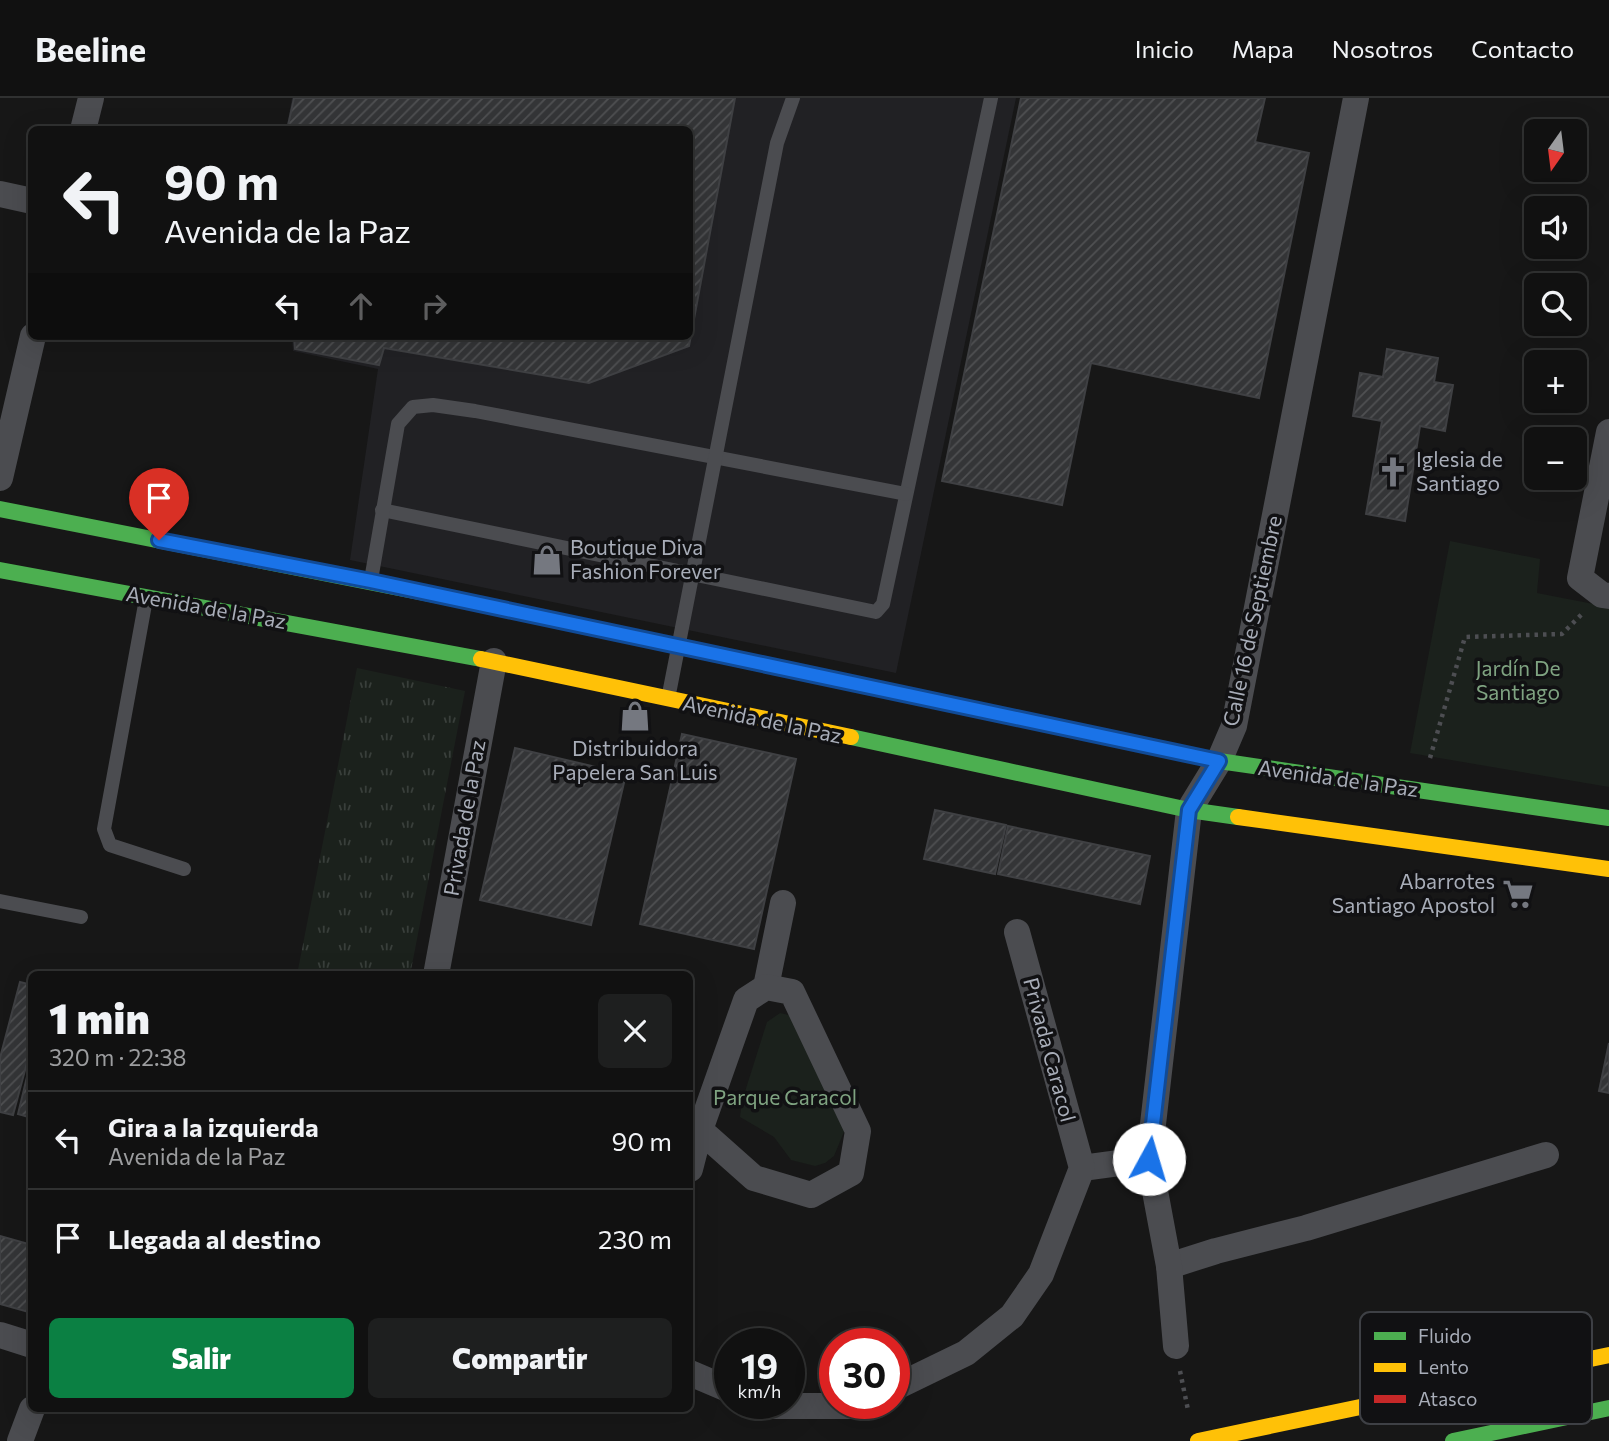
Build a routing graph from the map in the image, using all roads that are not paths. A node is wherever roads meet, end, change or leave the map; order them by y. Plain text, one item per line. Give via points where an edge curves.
1 (91, 98) edge
2 (793, 98) edge
3 (991, 98) edge
4 (1356, 98) edge
5 (84, 126) edge
6 (0, 194) edge
7 (28, 200) edge
8 (32, 340) edge
9 (1609, 432) edge
10 (716, 457) junction
11 (0, 478) edge
12 (906, 494) junction
13 (0, 509) edge
14 (382, 510) junction
15 (0, 570) edge
16 (693, 576) junction
17 (371, 581) junction
18 (1605, 595) edge
19 (146, 597) junction
20 (679, 648) junction
21 (494, 661) junction
22 (668, 700) junction
23 (1219, 761) junction
24 (1189, 810) junction
25 (1609, 818) edge
26 (184, 869) dead end
27 (1609, 869) edge
28 (0, 901) edge
29 (783, 902) dead end
30 (82, 917) dead end
31 (1017, 932) dead end
32 (437, 971) edge
33 (766, 987) junction
34 (700, 1130) junction
35 (1546, 1155) dead end
36 (693, 1157) edge
37 (1149, 1159) junction
38 (1082, 1168) junction
39 (1168, 1266) junction
40 (0, 1335) edge
41 (28, 1344) edge
42 (1176, 1346) dead end
43 (693, 1374) edge
44 (910, 1380) edge
45 (714, 1383) edge
46 (1360, 1407) edge
47 (31, 1412) edge
48 (1533, 1424) edge
49 (20, 1441) edge
50 (1198, 1441) edge
51 (1453, 1441) edge

1 - 5 street
2 - 10 lane via 777,143
3 - 12 lane
4 - 23 street, Calle 16 de Septiembre via 1234,726
6 - 7 street
8 - 11 street
9 - 18 street via 1580,578
10 - 12 lane
10 - 14 lane via 474,411 413,407 398,424
10 - 16 lane
12 - 16 lane via 883,604 876,612
13 - 17 street, Avenida de la Paz
14 - 16 lane
14 - 17 lane
15 - 19 street, Avenida de la Paz
16 - 20 lane
17 - 20 street, Avenida de la Paz
19 - 21 street, Avenida de la Paz
19 - 26 lane via 104,829 110,845
20 - 22 lane
20 - 23 street, Avenida de la Paz
21 - 22 street, Avenida de la Paz
21 - 32 street, Privada de la Paz
22 - 24 street, Avenida de la Paz
23 - 24 street, Calle 16 de Septiembre
23 - 25 street, Avenida de la Paz
24 - 27 street, Avenida de la Paz
24 - 37 street, Calle 16 de Septiembre
28 - 30 lane
29 - 33 street
31 - 38 street, Privada Caracol
33 - 34 street via 746,1000
33 - 34 street via 792,992 858,1131 851,1173 811,1195 754,1178
34 - 36 street
35 - 39 street
37 - 38 street
37 - 39 street, Calle 16 de Septiembre
38 - 44 street via 1041,1274 1012,1316 966,1353
39 - 42 street, Calle 16 de Septiembre
40 - 41 street
43 - 45 street
46 - 50 street
47 - 49 street
48 - 51 street

